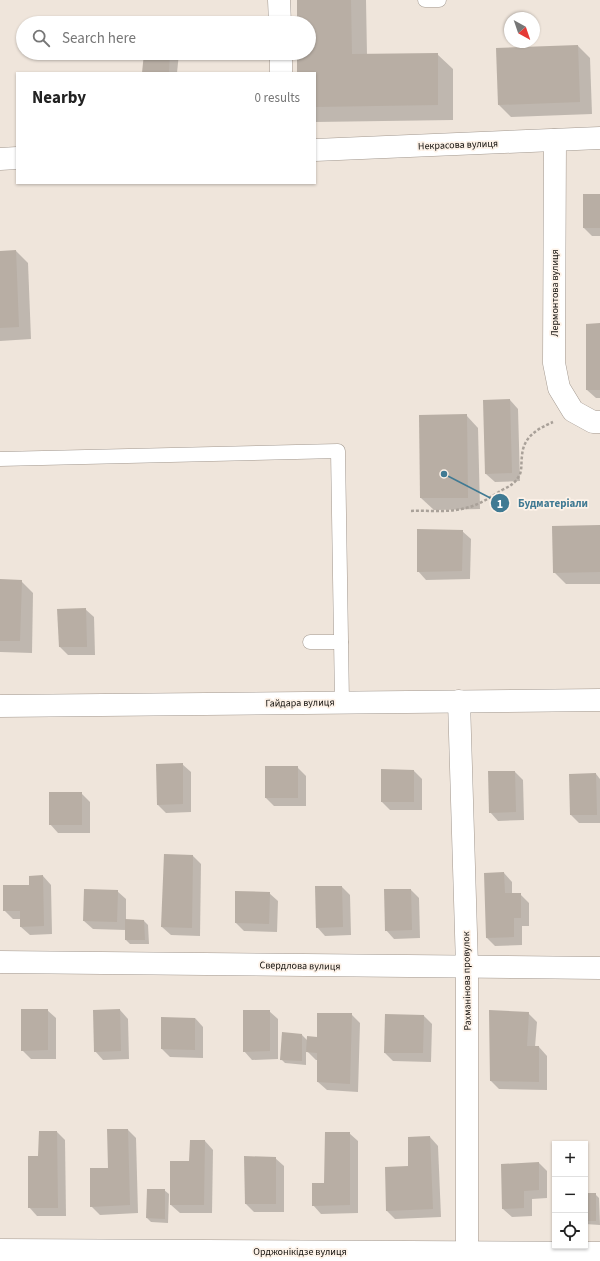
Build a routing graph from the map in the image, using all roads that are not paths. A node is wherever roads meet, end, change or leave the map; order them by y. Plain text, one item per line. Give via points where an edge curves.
1 (279, 0) edge
2 (425, 0) edge
3 (439, 0) edge
4 (280, 16) edge
5 (281, 60) edge
6 (282, 72) edge
7 (600, 138) edge
8 (555, 140) junction
9 (316, 150) edge
10 (0, 158) edge
11 (16, 158) edge
12 (591, 419) edge
13 (0, 459) edge
14 (310, 642) dead end
15 (341, 642) junction
16 (600, 700) edge
17 (459, 701) junction
18 (342, 702) junction
19 (0, 706) edge
20 (0, 962) edge
21 (467, 966) junction
22 (600, 968) edge
23 (0, 1250) edge
24 (600, 1253) edge
25 (467, 1256) edge

1 - 4 street
2 - 3 lane
5 - 6 street
7 - 8 street, Некрасова вулиця
8 - 9 street, Некрасова вулиця
8 - 12 street, Лермонтова вулиця via 554,363 559,388 573,411
10 - 11 street
13 - 15 lane via 338,451
14 - 15 lane
15 - 18 lane
16 - 17 street, Гайдара вулиця
17 - 18 street, Гайдара вулиця
17 - 21 street, Рахманінова провулок
18 - 19 street, Гайдара вулиця
20 - 21 street, Свердлова вулиця
21 - 22 street, Свердлова вулиця
21 - 25 street, Рахманінова провулок
23 - 25 street, Орджонікідзе вулиця
24 - 25 street, Орджонікідзе вулиця

